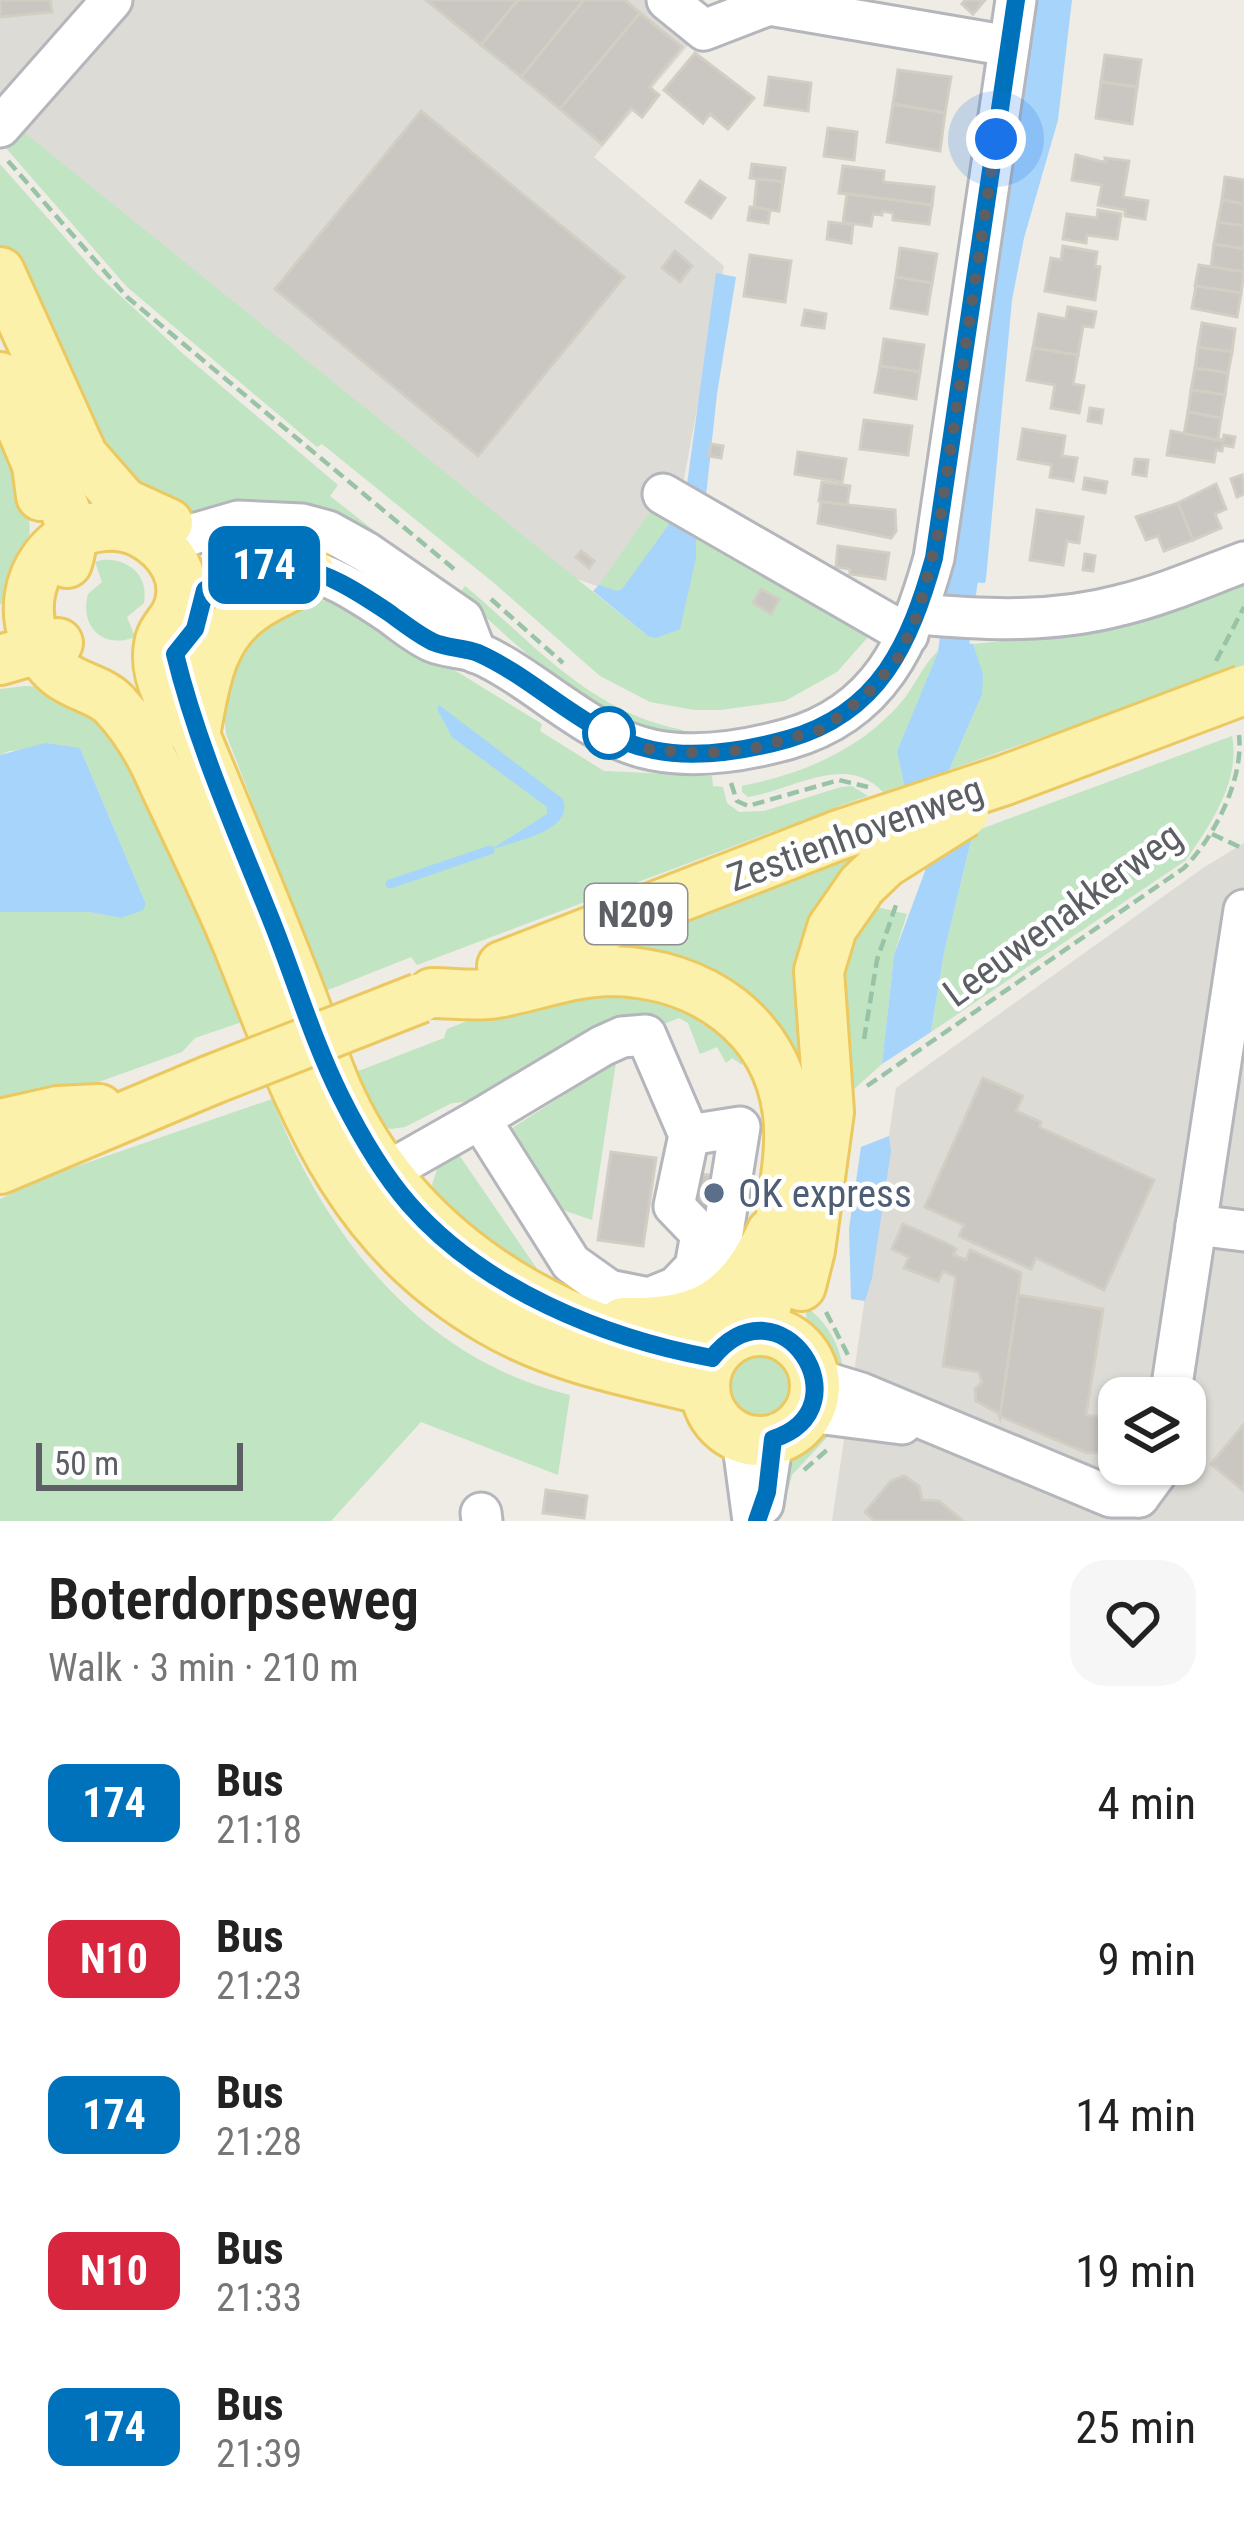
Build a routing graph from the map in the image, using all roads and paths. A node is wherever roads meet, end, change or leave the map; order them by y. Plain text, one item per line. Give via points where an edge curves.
1 (112, 0) edge
2 (668, 0) edge
3 (1016, 0) edge
4 (1009, 46) junction
5 (0, 127) edge
6 (0, 154) edge
7 (0, 272) edge
8 (0, 377) edge
9 (60, 461) junction
10 (663, 494) dead end
11 (89, 528) junction
12 (189, 560) junction
13 (1244, 562) edge
14 (456, 571) dead end
15 (311, 574) junction
16 (491, 599) dead end
17 (1244, 607) edge
18 (913, 624) junction
19 (29, 642) edge
20 (476, 653) junction
21 (568, 668) dead end
22 (141, 673) junction
23 (0, 679) edge
24 (1233, 696) edge
25 (195, 735) junction
26 (730, 776) dead end
27 (1005, 780) junction
28 (876, 796) dead end
29 (1212, 834) junction
30 (1244, 849) edge
31 (880, 893) junction
32 (1244, 910) edge
33 (426, 996) junction
34 (1234, 1043) edge
35 (863, 1051) dead end
36 (860, 1071) dead end
37 (782, 1088) junction
38 (140, 1108) junction
39 (480, 1119) junction
40 (0, 1124) edge
41 (740, 1127) junction
42 (689, 1135) junction
43 (0, 1169) edge
44 (385, 1173) junction
45 (782, 1209) junction
46 (1196, 1225) junction
47 (1244, 1232) edge
48 (676, 1287) junction
49 (589, 1322) junction
50 (791, 1326) junction
51 (709, 1374) junction
52 (1173, 1377) edge
53 (806, 1412) junction
54 (796, 1484) dead end
55 (1147, 1494) edge
56 (755, 1521) edge

1 - 5 street
2 - 4 street via 704,30 769,5
3 - 4 street
4 - 18 street via 943,511
6 - 14 path via 127,297
7 - 9 main road
8 - 9 main road
9 - 11 main road via 56,487
10 - 18 street
11 - 12 main road via 148,537
11 - 19 main road via 52,584 50,626
12 - 15 street via 278,563
12 - 20 street via 271,524 328,531 464,619
12 - 22 main road via 181,597
13 - 18 street via 1070,615
15 - 20 street via 340,580 434,643
15 - 25 main road via 256,604 226,632 208,669
16 - 21 path
17 - 24 path, Leeuwenakkerweg via 1216,660
18 - 20 street via 897,660 823,729 729,752 652,750
19 - 22 main road via 72,682
19 - 23 main road
22 - 25 main road
22 - 51 main road via 146,745 322,1147 396,1250 448,1294 545,1348
24 - 27 main road, Zestienhovenweg / N209, bridge
24 - 29 path, Leeuwenakkerweg via 1241,767
25 - 44 main road via 340,1095
26 - 28 path via 737,801 748,806 839,780 862,783
27 - 31 main road, N209, bridge via 885,862
27 - 33 main road, Zestienhovenweg / N209, bridge via 839,835
29 - 30 path
29 - 36 path, Leeuwenakkerweg via 1184,868 857,1092
31 - 35 path
31 - 50 main road, N209 via 832,928 819,971 829,1112
32 - 34 street
33 - 37 main road, N209 via 492,994 614,971 676,982 737,1012
33 - 38 main road, Zestienhovenweg / N209, bridge
34 - 46 street
37 - 41 street
37 - 45 main road, N209 via 789,1166
38 - 40 main road, N209 via 58,1111
38 - 43 main road, Zestienhovenweg / N209
39 - 42 street via 602,1046 646,1035
39 - 44 street
39 - 48 street via 571,1263 609,1290 649,1298
41 - 42 street
41 - 48 street via 718,1256
42 - 48 street via 674,1206 701,1234 695,1267
44 - 49 main road via 410,1206 488,1271
45 - 49 main road, N209 via 758,1262 709,1310 653,1323
45 - 50 main road, N209 via 777,1273
46 - 47 street
46 - 52 street
49 - 51 main road via 670,1350
50 - 51 main road via 733,1338
50 - 53 main road via 806,1356
50 - 53 path via 848,1353
51 - 53 main road via 712,1414
53 - 54 path via 826,1451
53 - 55 street via 955,1431 1111,1497
53 - 56 street

